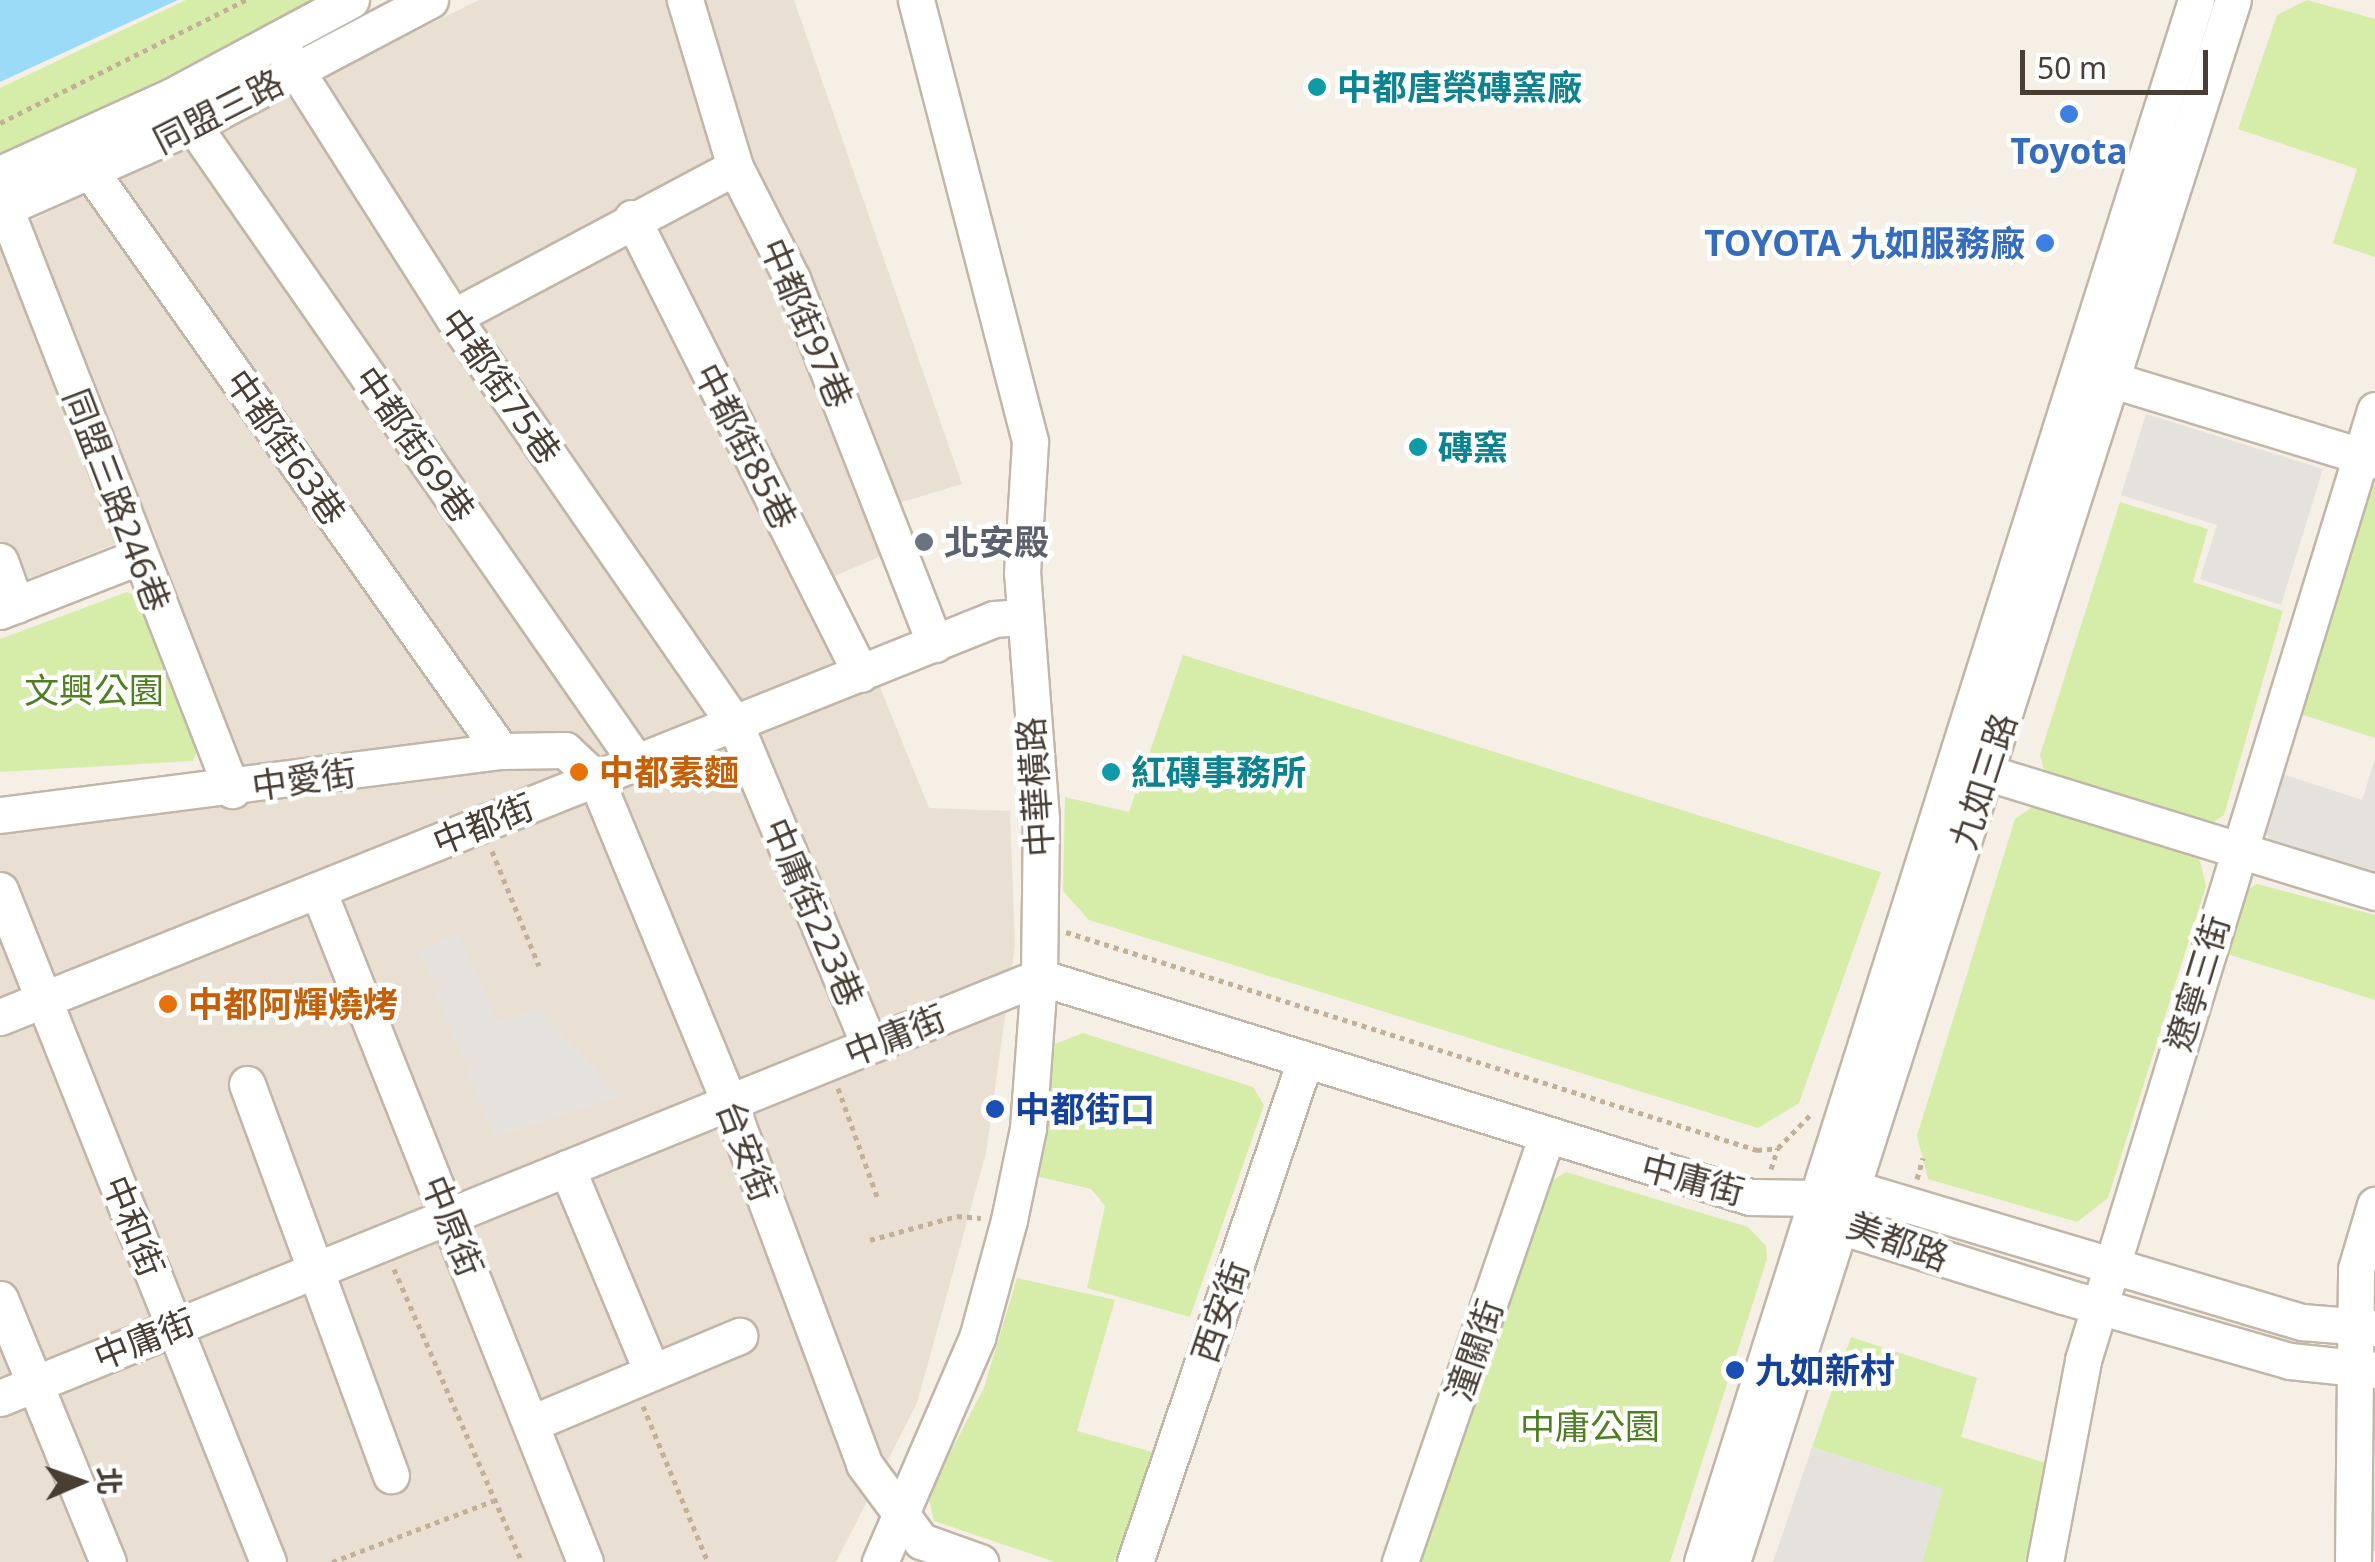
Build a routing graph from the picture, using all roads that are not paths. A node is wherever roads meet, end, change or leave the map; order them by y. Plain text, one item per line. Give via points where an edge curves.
1 (352, 0) edge
2 (430, 0) edge
3 (686, 0) edge
4 (916, 0) edge
5 (2196, 0) edge
6 (2233, 0) edge
7 (278, 40) junction
8 (296, 72) junction
9 (193, 126) junction
10 (83, 156) junction
11 (735, 167) junction
12 (2, 198) edge
13 (632, 218) junction
14 (453, 318) junction
15 (2077, 370) junction
16 (2112, 380) junction
17 (2375, 410) edge
18 (2368, 458) edge
19 (138, 557) junction
20 (0, 561) edge
21 (8, 608) edge
22 (1024, 617) junction
23 (935, 644) junction
24 (861, 674) junction
25 (735, 724) junction
26 (502, 751) junction
27 (637, 763) junction
28 (1986, 772) junction
29 (596, 780) junction
30 (232, 790) junction
31 (0, 815) edge
32 (2238, 850) junction
33 (0, 890) edge
34 (318, 890) junction
35 (2375, 892) edge
36 (1039, 977) junction
37 (44, 1000) junction
38 (0, 1017) edge
39 (869, 1045) junction
40 (1304, 1060) junction
41 (247, 1084) dead end
42 (729, 1102) junction
43 (1546, 1137) junction
44 (567, 1168) junction
45 (1852, 1188) junction
46 (1816, 1198) junction
47 (2375, 1205) edge
48 (448, 1216) junction
49 (1840, 1226) junction
50 (2111, 1267) junction
51 (316, 1270) junction
52 (0, 1299) edge
53 (2099, 1307) junction
54 (174, 1327) junction
55 (2364, 1328) edge
56 (738, 1336) dead end
57 (2365, 1371) edge
58 (642, 1376) junction
59 (38, 1383) junction
60 (0, 1398) edge
61 (532, 1424) junction
62 (391, 1475) dead end
63 (900, 1520) junction
64 (108, 1562) edge
65 (268, 1562) edge
66 (586, 1562) edge
67 (880, 1562) edge
68 (980, 1562) edge
69 (1136, 1562) edge
70 (1400, 1562) edge
71 (1702, 1562) edge
72 (1732, 1562) edge
73 (2045, 1562) edge
74 (2353, 1562) edge

1 - 7 street, 同盟三路
2 - 8 street, 同盟三路
3 - 11 street, 中都街97巷
4 - 22 street, 中華橫路 via 1030,441
5 - 15 street, 九如三路
6 - 16 street, 九如三路
7 - 8 street, 中都街75巷
7 - 10 street, 同盟三路
8 - 9 street, 同盟三路
8 - 14 street, 中都街75巷
9 - 10 street, 同盟三路
9 - 27 street, 中都街69巷
10 - 12 street, 同盟三路
10 - 26 street, 中都街63巷
11 - 13 street
11 - 23 street, 中都街97巷 via 792,279
12 - 19 street, 同盟三路246巷
13 - 14 street
13 - 24 street, 中都街85巷
14 - 25 street, 中都街75巷
15 - 16 street
15 - 46 street, 九如三路
16 - 18 street
16 - 28 street, 九如三路
17 - 18 street, 遼寧三街
18 - 32 street, 遼寧三街
19 - 21 street
19 - 30 street, 同盟三路246巷
20 - 21 street
22 - 23 street, 中都街 via 994,619
22 - 36 street, 中華橫路 via 1041,818
23 - 24 street, 中都街
24 - 25 street, 中都街
25 - 27 street, 中都街
25 - 39 street, 中庸街223巷
26 - 29 street, 中愛街 via 565,750
26 - 30 street, 中愛街
27 - 29 street, 中都街
28 - 32 street
28 - 45 street, 九如三路
29 - 34 street, 中都街
29 - 42 street, 台安街
30 - 31 street, 中愛街
32 - 35 street
32 - 50 street, 遼寧三街
33 - 37 street, 中和街
34 - 37 street, 中都街
34 - 48 street, 中原街
36 - 39 street, 中庸街
36 - 40 street, 中庸街
36 - 63 street, 中華橫路 via 1028,1128 1009,1220 977,1338
37 - 38 street, 中都街
37 - 54 street, 中和街
39 - 42 street, 中庸街
40 - 43 street, 中庸街
40 - 69 street, 西安街
41 - 51 street
42 - 44 street, 中庸街
42 - 63 street, 台安街 via 864,1464
43 - 46 street, 中庸街 via 1750,1197
43 - 70 street, 潼關街
44 - 48 street, 中庸街
44 - 58 street
45 - 46 street, 美都路
45 - 49 street, 九如三路
45 - 50 street, 美都路
46 - 49 street, 美都路
46 - 71 street, 九如三路
47 - 55 street via 2356,1269
48 - 51 street, 中庸街
48 - 61 street, 中原街
49 - 53 street, 美都路
49 - 72 street, 九如三路
50 - 53 street, 遼寧三街
50 - 55 street, 美都路 via 2302,1322
51 - 54 street, 中庸街
51 - 62 street
52 - 59 street
53 - 57 street, 美都路 via 2290,1360
53 - 73 street, 遼寧三街
54 - 59 street, 中庸街
54 - 65 street, 中和街
55 - 57 street
56 - 58 street
57 - 74 street
58 - 61 street
59 - 60 street, 中庸街
59 - 64 street
61 - 66 street, 中原街
63 - 67 street, 中華橫路
63 - 68 street via 921,1541

